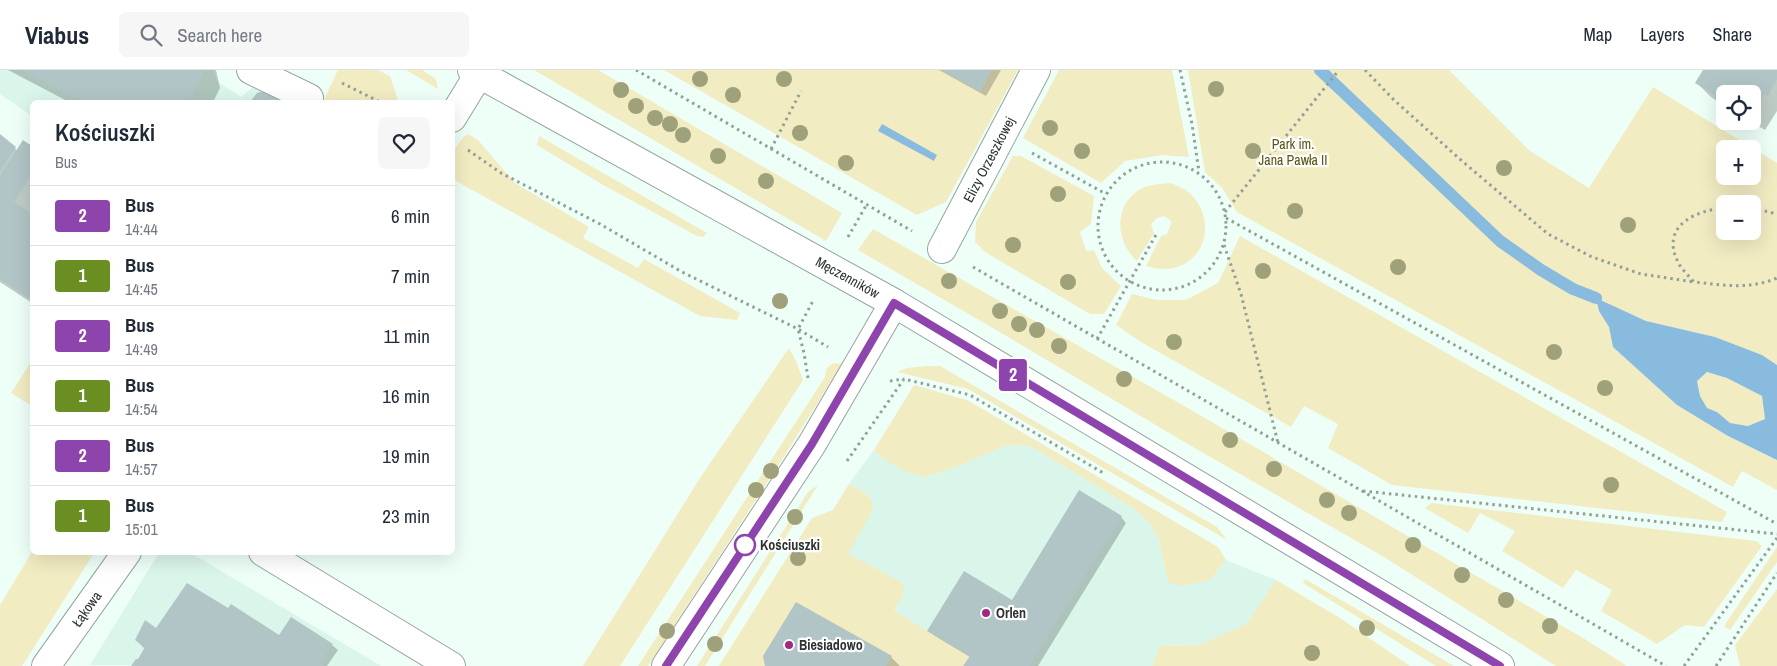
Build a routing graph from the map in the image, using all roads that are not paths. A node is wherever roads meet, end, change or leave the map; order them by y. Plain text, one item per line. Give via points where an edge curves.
1 (250, 70) edge
2 (1036, 70) edge
3 (476, 72) edge
4 (309, 98) dead end
5 (455, 112) edge
6 (942, 249) road end
7 (894, 303) junction
8 (125, 555) edge
9 (268, 555) edge
10 (46, 666) edge
11 (451, 666) edge
12 (666, 666) edge
13 (1500, 666) edge

1 - 4 main road
2 - 6 main road, Elizy Orzeszkowej
3 - 5 main road
3 - 7 main road, Męczenników
7 - 12 main road via 812,444
7 - 13 main road, Męczenników
8 - 10 main road, Łąkowa
9 - 11 main road

